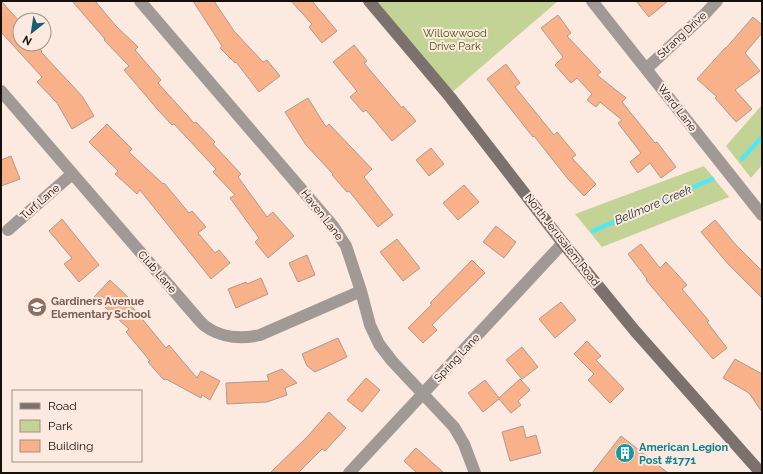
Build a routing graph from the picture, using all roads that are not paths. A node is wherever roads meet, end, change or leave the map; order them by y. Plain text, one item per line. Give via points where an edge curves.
1 (140, 1) edge
2 (369, 1) edge
3 (592, 1) edge
4 (717, 1) edge
5 (646, 69) junction
6 (1, 91) edge
7 (72, 174) junction
8 (762, 215) edge
9 (8, 230) dead end
10 (563, 244) junction
11 (361, 292) junction
12 (423, 395) junction
13 (349, 473) edge
14 (475, 473) edge
15 (761, 473) edge

1 - 11 street, Haven Lane via 333,226 346,246
2 - 10 main road, North Jerusalem Road via 450,97
3 - 5 street, Ward Lane
4 - 5 street, Strang Drive
5 - 8 street, Ward Lane
6 - 7 street, Club Lane
7 - 9 street, Turf Lane
7 - 11 street, Club Lane via 192,312 205,326 219,334 246,338 260,335
10 - 12 street, Spring Lane
10 - 15 main road, North Jerusalem Road via 635,331
11 - 12 street, Haven Lane via 370,325 379,344
12 - 13 street, Spring Lane
12 - 14 street, Haven Lane via 454,427 464,444

